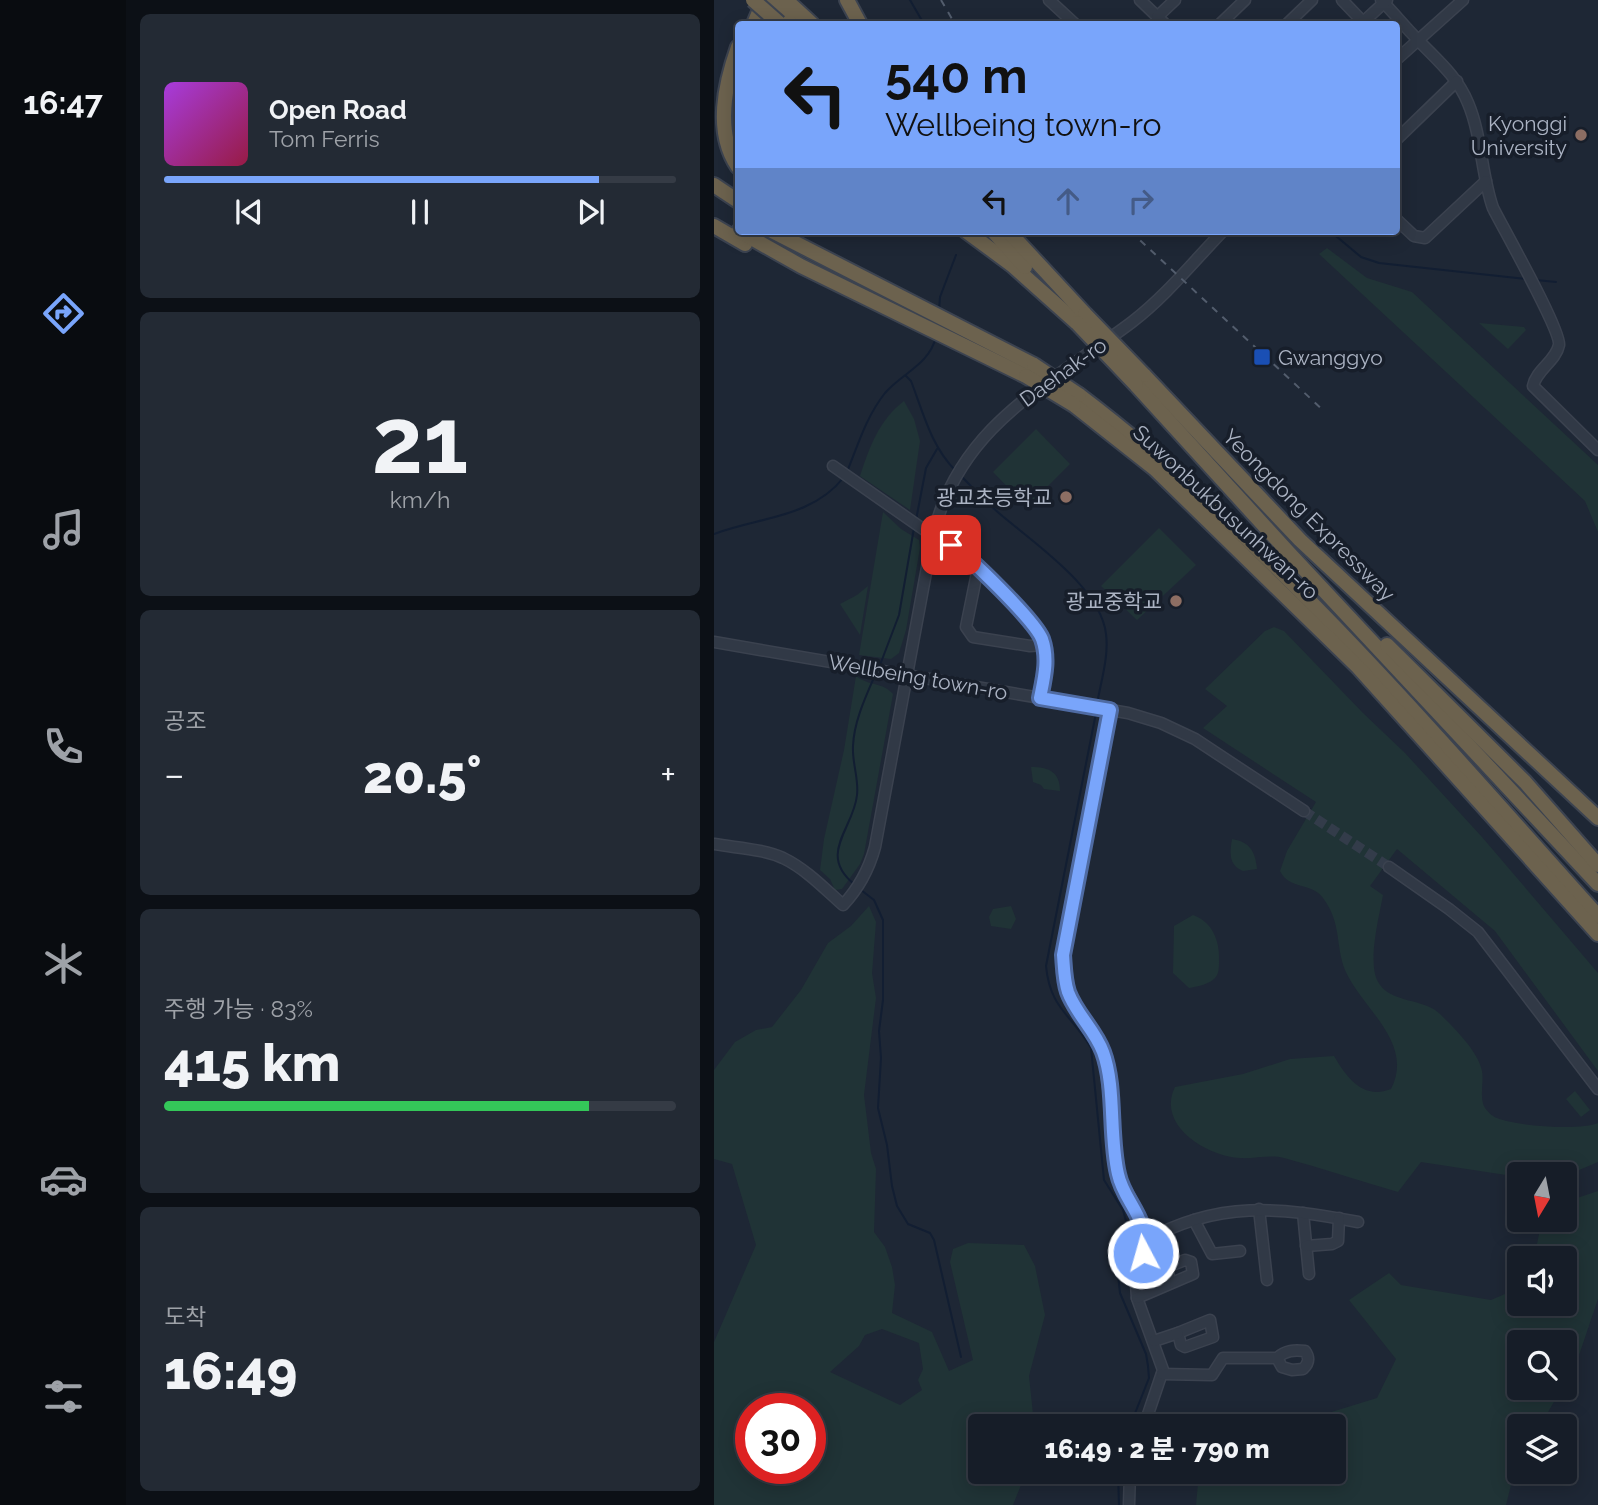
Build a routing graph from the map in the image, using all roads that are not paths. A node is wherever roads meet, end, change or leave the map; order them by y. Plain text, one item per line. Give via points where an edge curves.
1 (755, 0) edge
2 (766, 0) edge
3 (847, 0) edge
4 (1140, 0) edge
5 (1175, 0) edge
6 (1245, 0) edge
7 (1312, 0) edge
8 (1342, 0) edge
9 (1463, 0) edge
10 (1384, 1) edge
11 (1056, 2) edge
12 (787, 16) edge
13 (748, 21) edge
14 (756, 21) edge
15 (858, 21) edge
16 (1072, 21) edge
17 (1161, 21) edge
18 (1223, 21) edge
19 (1290, 21) edge
20 (1360, 21) edge
21 (1364, 21) edge
22 (1418, 40) junction
23 (1400, 56) edge
24 (735, 57) edge
25 (1457, 81) junction
26 (735, 88) edge
27 (735, 134) edge
28 (1400, 136) edge
29 (735, 160) edge
30 (1486, 181) junction
31 (714, 185) edge
32 (714, 196) edge
33 (735, 199) edge
34 (735, 210) edge
35 (714, 216) edge
36 (1400, 223) edge
37 (714, 226) edge
38 (735, 229) edge
39 (746, 235) edge
40 (780, 235) edge
41 (795, 235) edge
42 (971, 235) edge
43 (997, 235) edge
44 (1012, 235) edge
45 (1024, 235) edge
46 (1219, 235) edge
47 (912, 304) junction
48 (1081, 319) junction
49 (912, 320) junction
50 (1030, 371) junction
51 (1140, 380) junction
52 (1077, 400) junction
53 (1598, 450) edge
54 (833, 466) dead end
55 (933, 535) junction
56 (1289, 553) junction
57 (978, 568) junction
58 (714, 642) edge
59 (1044, 645) junction
60 (907, 675) junction
61 (1040, 698) junction
62 (1106, 709) junction
63 (1304, 811) tunnel mouth
64 (1597, 817) edge
65 (714, 844) edge
66 (1598, 865) edge
67 (1389, 866) tunnel mouth
68 (1598, 884) edge
69 (1598, 916) edge
70 (1598, 934) edge
71 (1598, 1089) edge
72 (1259, 1209) junction
73 (1303, 1213) junction
74 (1339, 1218) junction
75 (1194, 1220) junction
76 (1358, 1222) dead end
77 (1145, 1241) junction
78 (1306, 1246) junction
79 (1240, 1251) dead end
80 (1308, 1274) dead end
81 (1267, 1280) dead end
82 (1170, 1282) dead end
83 (1137, 1298) junction
84 (1178, 1333) dead end
85 (1154, 1341) junction
86 (1277, 1357) dead end
87 (1162, 1374) junction
88 (1148, 1414) edge
89 (1130, 1484) edge
90 (1129, 1505) edge

1 - 12 highway, bridge
1 - 13 highway
2 - 12 highway
2 - 14 highway
3 - 15 highway
4 - 17 street
5 - 17 street
6 - 18 street
7 - 19 street
8 - 20 street
9 - 22 street
10 - 21 street
10 - 22 street
11 - 16 street
22 - 23 street
22 - 25 street
24 - 29 highway via 723,108 726,141
25 - 28 street
25 - 30 street via 1476,127
26 - 27 highway via 731,113
30 - 36 street via 1425,238 1415,236
30 - 53 street via 1493,208 1559,341 1533,386
31 - 33 highway
32 - 34 highway
35 - 38 highway, Suwonbukbusunhwan-ro
37 - 49 highway via 828,287
39 - 49 highway, Suwonbukbusunhwan-ro
40 - 47 highway, Suwonbukbusunhwan-ro
41 - 47 highway
42 - 48 highway
43 - 48 highway, Yeongdong Expressway
44 - 48 highway, Yeongdong Expressway
45 - 48 highway
46 - 55 street, Daehak-ro via 1148,309 1021,400 982,439 951,487
47 - 50 highway, Suwonbukbusunhwan-ro
48 - 51 highway, Yeongdong Expressway, bridge
49 - 50 highway, Suwonbukbusunhwan-ro
50 - 52 highway, Suwonbukbusunhwan-ro, bridge
51 - 56 highway, Yeongdong Expressway
51 - 64 highway, Yeongdong Expressway via 1300,540
52 - 69 highway, Suwonbukbusunhwan-ro via 1120,426 1181,479 1364,655
52 - 70 highway, Suwonbukbusunhwan-ro via 1155,469 1358,667
54 - 55 street
55 - 57 street via 961,551
55 - 60 street, Daehak-ro
56 - 66 highway, Yeongdong Expressway via 1525,782
56 - 68 highway, Yeongdong Expressway
57 - 59 street via 1037,629
57 - 59 street via 966,627 970,634
58 - 60 street, Wellbeing town-ro
59 - 61 street via 1046,667
60 - 61 street, Wellbeing town-ro
60 - 65 street, Daehak-ro via 876,847 863,879 843,905 786,859
61 - 62 street, Wellbeing town-ro
62 - 63 street, Wellbeing town-ro via 1178,730
62 - 77 street via 1063,955 1064,976 1105,1059 1118,1175 1136,1209
67 - 71 street via 1478,932
72 - 73 street
72 - 75 street
72 - 81 street
73 - 74 street
73 - 78 street
74 - 76 street
74 - 78 street via 1338,1241
75 - 77 street
75 - 79 street via 1212,1254
77 - 83 street
78 - 80 street
82 - 83 street
83 - 85 street
84 - 85 street
85 - 87 street
86 - 87 street via 1223,1358 1212,1375
87 - 88 street
89 - 90 street

